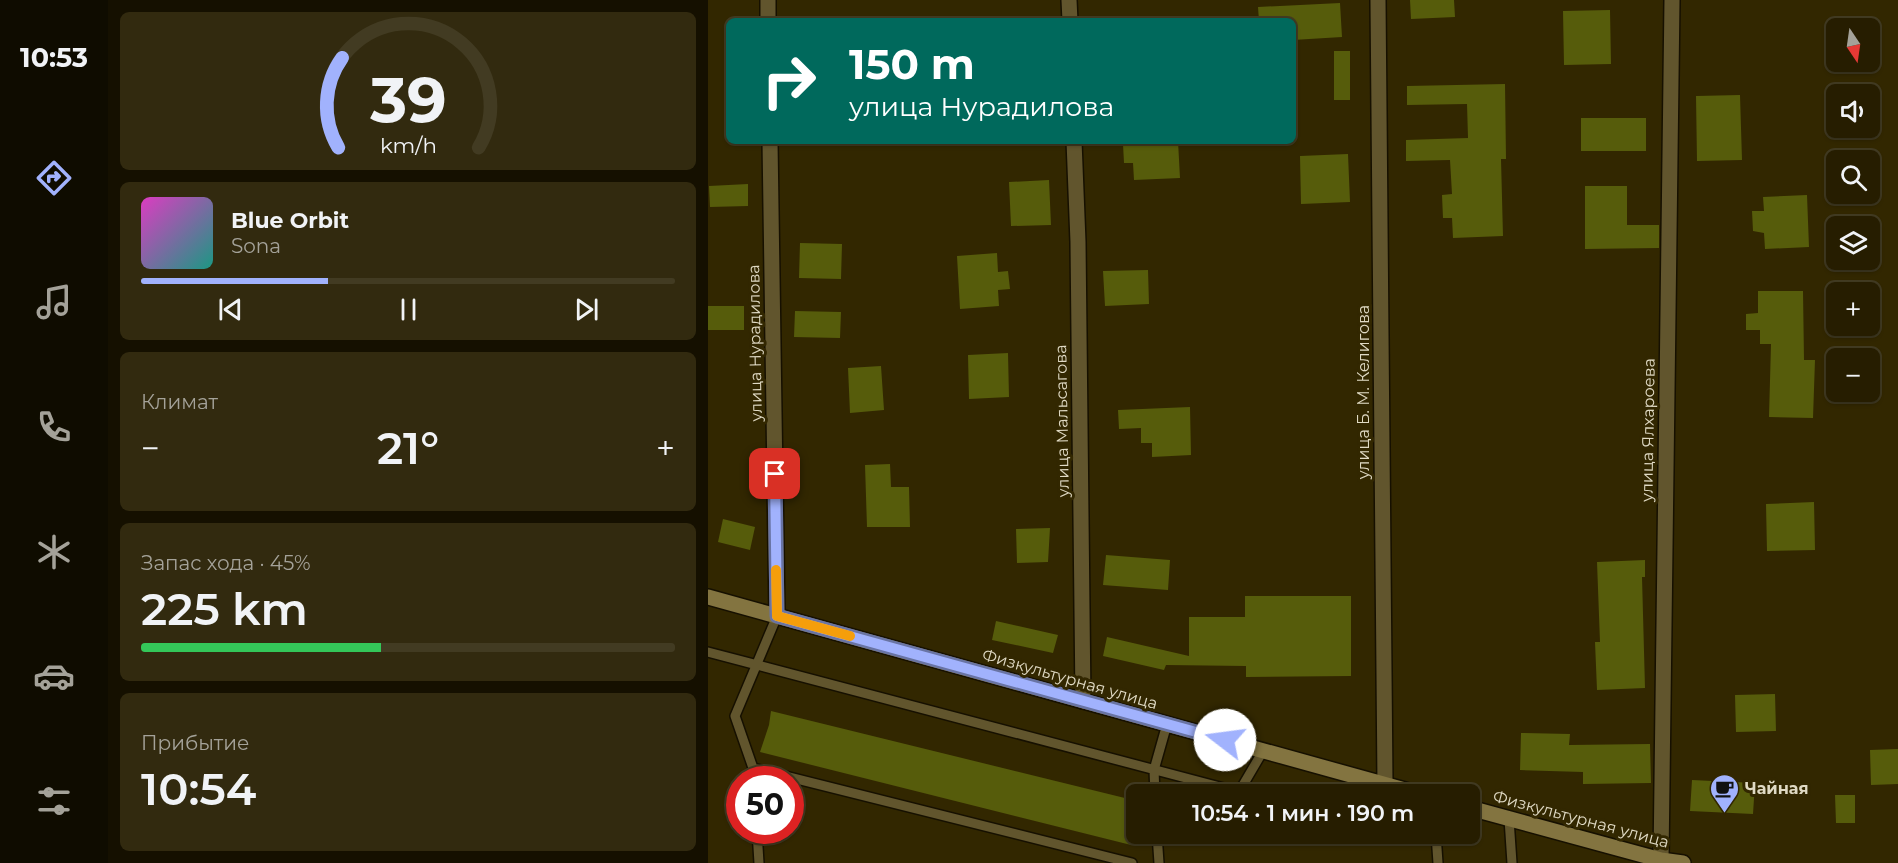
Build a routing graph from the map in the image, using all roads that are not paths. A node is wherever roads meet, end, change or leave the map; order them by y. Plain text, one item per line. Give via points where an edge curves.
1 (768, 0) edge
2 (1069, 0) edge
3 (1378, 0) edge
4 (1672, 0) edge
5 (768, 18) edge
6 (1070, 18) edge
7 (770, 144) edge
8 (1074, 144) edge
9 (708, 597) edge
10 (777, 616) junction
11 (708, 652) edge
12 (757, 665) junction
13 (1083, 701) junction
14 (1167, 724) junction
15 (1263, 751) junction
16 (752, 766) edge
17 (1154, 770) junction
18 (804, 781) edge
19 (1155, 784) edge
20 (1384, 784) joint
21 (1480, 811) edge
22 (1509, 819) junction
23 (758, 844) edge
24 (1158, 844) edge
25 (1437, 844) edge
26 (1661, 860) junction
27 (759, 863) edge
28 (1132, 863) edge
29 (1159, 863) edge
30 (1438, 863) edge
31 (1512, 863) edge
32 (1683, 863) edge

1 - 5 street
2 - 6 street
3 - 20 street, улица Б. М. Келигова
4 - 26 street, улица Ялхароева
7 - 10 street, улица Нурадилова
8 - 13 street, улица Мальсагова
9 - 10 main road, Физкультурная улица
10 - 12 lane
10 - 13 main road, Физкультурная улица
11 - 12 lane
12 - 16 lane via 735,716
12 - 17 lane
13 - 14 main road, Физкультурная улица
14 - 15 main road, Физкультурная улица
14 - 17 lane
15 - 17 lane via 1239,792
15 - 20 main road, Физкультурная улица
17 - 19 lane
18 - 28 lane
21 - 22 main road, Физкультурная улица
22 - 26 main road, Физкультурная улица
22 - 31 lane
23 - 27 lane
24 - 29 lane
25 - 30 lane
26 - 32 main road, Физкультурная улица

